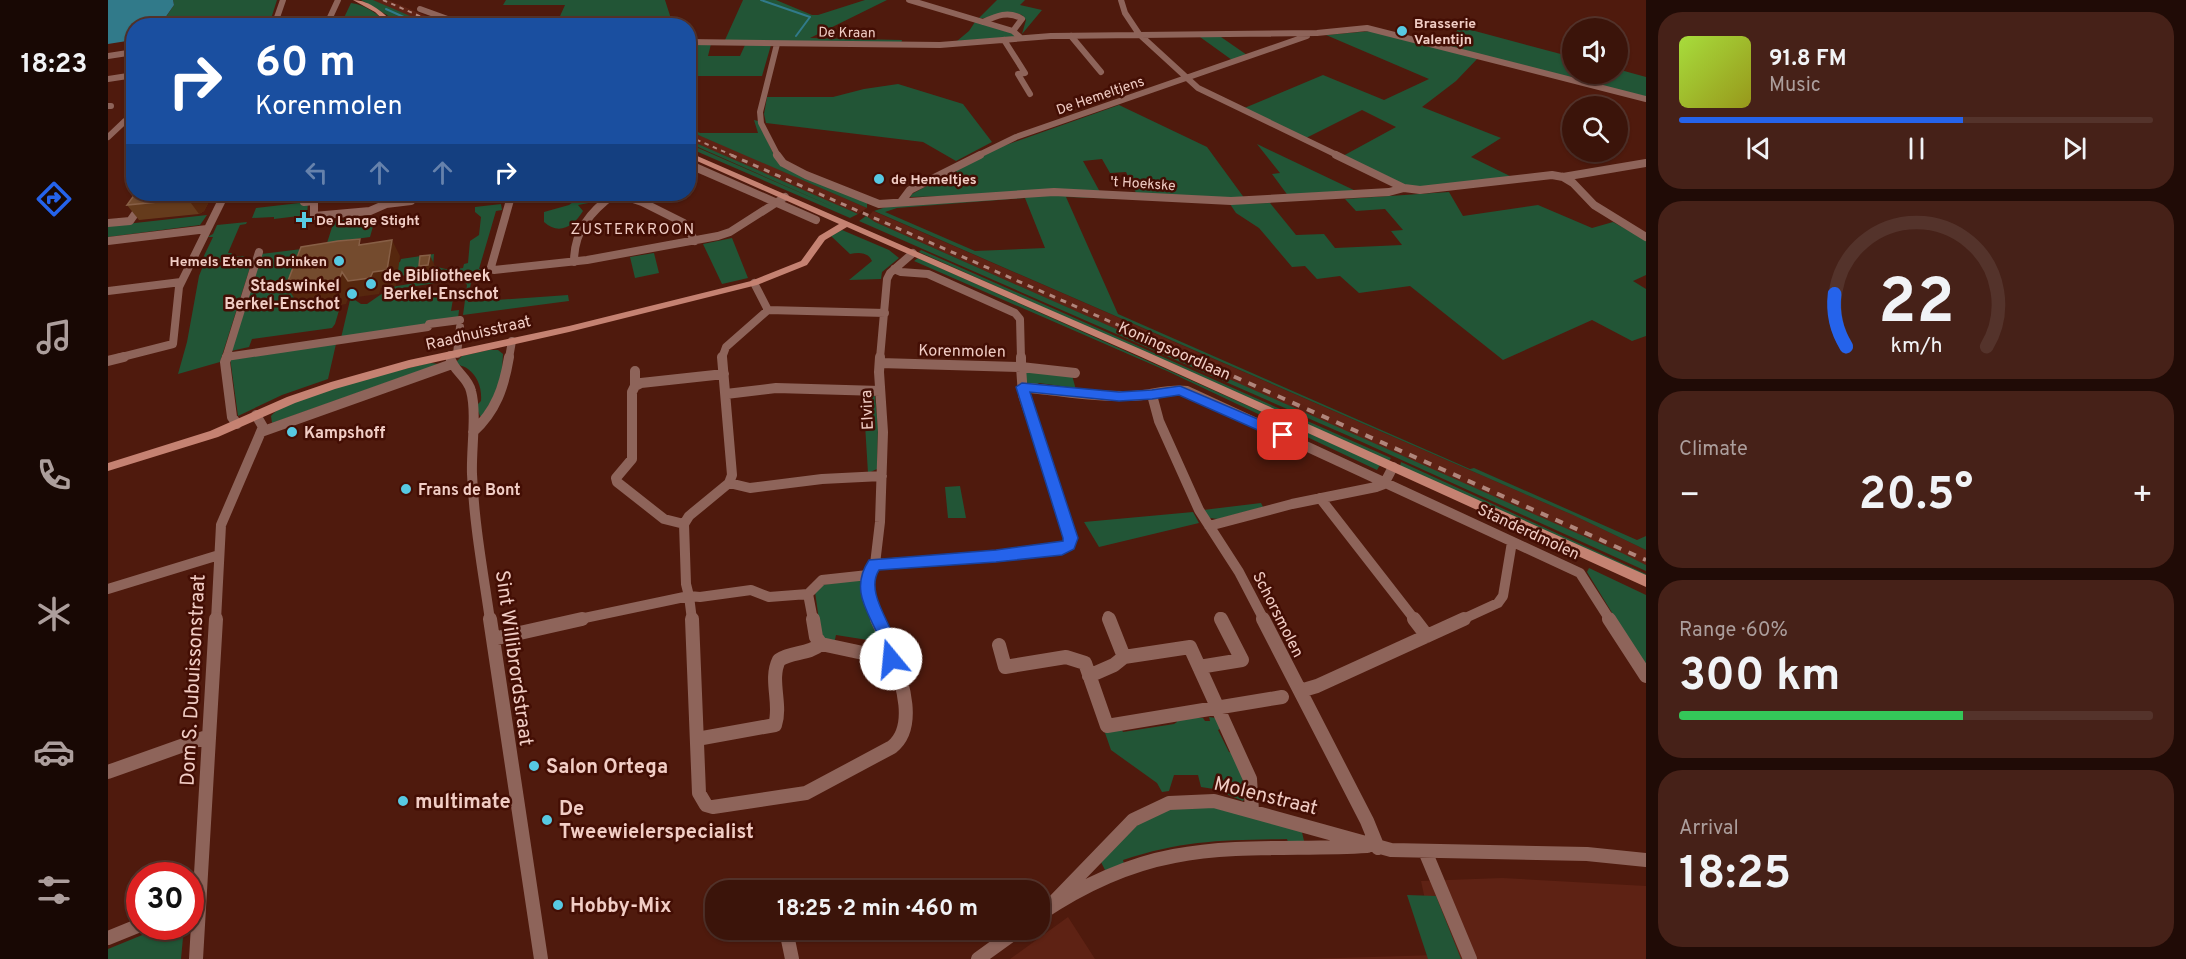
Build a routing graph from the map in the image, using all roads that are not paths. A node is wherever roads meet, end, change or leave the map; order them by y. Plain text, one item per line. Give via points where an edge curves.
1 (283, 0) edge
2 (338, 0) edge
3 (356, 0) edge
4 (909, 0) edge
5 (1121, 0) edge
6 (420, 9) dead end
7 (277, 18) edge
8 (330, 18) edge
9 (385, 18) edge
10 (442, 18) edge
11 (983, 22) junction
12 (1013, 31) junction
13 (1317, 33) junction
14 (1071, 36) junction
15 (1142, 37) junction
16 (1021, 38) junction
17 (1004, 40) junction
18 (696, 42) edge
19 (777, 44) junction
20 (126, 53) edge
21 (108, 56) edge
22 (1101, 72) dead end
23 (126, 76) edge
24 (108, 78) edge
25 (1187, 78) junction
26 (1030, 94) dead end
27 (1646, 99) edge
28 (125, 121) joint
29 (108, 123) edge
30 (108, 137) edge
31 (696, 158) edge
32 (1646, 163) edge
33 (696, 168) edge
34 (1563, 177) junction
35 (1404, 188) junction
36 (785, 197) junction
37 (143, 201) edge
38 (221, 201) edge
39 (316, 201) edge
40 (387, 201) edge
41 (411, 201) dead end
42 (510, 201) edge
43 (607, 201) edge
44 (639, 201) edge
45 (902, 202) junction
46 (775, 203) junction
47 (386, 204) junction
48 (816, 220) dead end
49 (108, 224) edge
50 (847, 224) junction
51 (207, 229) junction
52 (1646, 237) edge
53 (108, 241) edge
54 (695, 241) junction
55 (259, 252) dead end
56 (914, 253) junction
57 (574, 262) junction
58 (894, 269) junction
59 (181, 282) junction
60 (754, 283) junction
61 (108, 291) edge
62 (768, 310) junction
63 (885, 313) junction
64 (512, 341) junction
65 (226, 357) junction
66 (453, 358) junction
67 (108, 361) edge
68 (880, 363) junction
69 (1020, 367) junction
70 (635, 372) dead end
71 (1075, 373) dead end
72 (724, 374) junction
73 (635, 386) junction
74 (1022, 387) junction
75 (880, 391) junction
76 (726, 394) junction
77 (1152, 395) junction
78 (256, 415) junction
79 (237, 424) junction
80 (261, 432) junction
81 (473, 432) junction
82 (108, 467) edge
83 (1393, 467) junction
84 (882, 476) junction
85 (729, 483) junction
86 (1384, 484) junction
87 (1320, 498) junction
88 (684, 524) junction
89 (1208, 525) junction
90 (1512, 542) junction
91 (219, 555) junction
92 (871, 569) junction
93 (1646, 581) edge
94 (108, 589) edge
95 (808, 594) junction
96 (689, 596) junction
97 (1108, 616) dead end
98 (1220, 617) dead end
99 (1427, 636) junction
100 (493, 639) junction
101 (821, 644) junction
102 (999, 645) dead end
103 (1124, 657) junction
104 (891, 659) junction
105 (1199, 667) junction
106 (1089, 676) junction
107 (1646, 676) edge
108 (1300, 691) junction
109 (1282, 697) dead end
110 (1218, 708) junction
111 (209, 736) junction
112 (697, 739) junction
113 (108, 772) edge
114 (1252, 811) junction
115 (1374, 847) junction
116 (1425, 851) junction
117 (1646, 860) edge
118 (198, 862) edge
119 (1050, 905) edge
120 (1050, 908) edge
121 (126, 931) edge
122 (108, 938) edge
123 (196, 940) edge
124 (788, 940) edge
125 (1004, 940) edge
126 (196, 959) edge
127 (541, 959) edge
128 (792, 959) edge
129 (978, 959) edge
130 (1470, 959) edge

1 - 7 street
2 - 8 street
3 - 9 street
4 - 11 street
5 - 15 street, 't Hoekske
6 - 10 street
11 - 12 street
11 - 12 street via 1005,14 1018,16 1022,19
12 - 16 street
13 - 15 street, De Kraan
13 - 25 street, De Hemeltjens
13 - 27 street, De Kraan via 1367,28
14 - 15 street, De Kraan
14 - 16 street, De Kraan
14 - 22 street
15 - 25 street, 't Hoekske
16 - 17 street, De Kraan
17 - 19 street, De Kraan via 940,45
17 - 26 street via 1025,73 1018,74
18 - 19 street, De Kraan
19 - 45 street, 't Hoekske via 760,112 761,123 779,158 806,175 879,204
20 - 21 street
23 - 24 street
25 - 35 street, 't Hoekske via 1204,91
25 - 45 street, De Hemeltjens via 1009,140 910,190
28 - 29 street
28 - 30 street
31 - 36 street, Koningsoordlaan
32 - 34 street, 't Hoekske
33 - 46 street
34 - 35 street, 't Hoekske via 1420,190
34 - 52 street via 1594,205
35 - 45 street, 't Hoekske via 1252,201 1071,192
36 - 46 street
36 - 50 street, Koningsoordlaan
37 - 49 street via 130,221
38 - 51 street
39 - 47 street via 314,216 370,211
40 - 47 street
41 - 47 street
42 - 57 street via 491,267 494,270
43 - 57 street via 579,229 573,248
44 - 54 street via 684,223
46 - 48 street
46 - 54 street via 730,232
50 - 56 street, Koningsoordlaan
50 - 60 street, Raadhuisstraat via 822,238 804,262
51 - 53 street
51 - 59 street
54 - 57 street
55 - 65 street
56 - 58 street
56 - 83 street, Koningsoordlaan
58 - 63 street, Elvira via 887,279
58 - 69 street via 928,274 1019,316
59 - 61 street
59 - 67 street via 173,344
60 - 62 street
60 - 64 street, Raadhuisstraat
62 - 63 street
62 - 72 street via 726,347 722,356
63 - 68 street, Elvira
64 - 66 street, Raadhuisstraat
64 - 81 street via 500,395 483,425
65 - 66 street via 460,322
65 - 79 street via 232,417
66 - 78 street, Raadhuisstraat via 331,386
66 - 80 street, Raadhuisstraat
66 - 81 street, Sint Willibrordstraat via 470,386
68 - 69 street, Korenmolen
68 - 75 street, Elvira
69 - 71 street
69 - 74 street, Korenmolen
70 - 73 street
72 - 73 street
72 - 76 street
73 - 88 street via 632,459 616,478 617,482 664,519
74 - 77 street, Standerdmolen via 1098,395
74 - 92 street, Korenmolen via 1071,538 1069,545 1062,549
75 - 76 street via 776,388
75 - 84 street, Elvira
76 - 85 street via 732,475
77 - 86 street, Standerdmolen via 1186,392
77 - 89 street, Schorsmolen via 1159,421
78 - 79 street, Raadhuisstraat
78 - 80 street via 262,423
79 - 82 street, Raadhuisstraat
80 - 91 street, Dom S. Dubuissonstraat via 223,516
81 - 100 street, Sint Willibrordstraat via 472,475
83 - 86 street
83 - 93 street, Koningsoordlaan
84 - 85 street via 750,488
84 - 92 street, Elvira
85 - 88 street
86 - 87 street
86 - 90 street, Standerdmolen
87 - 89 street
87 - 99 street
88 - 96 street
89 - 108 street, Schorsmolen via 1239,572
90 - 99 street via 1503,596 1498,603
90 - 107 street, Standerdmolen via 1585,577
91 - 94 street
91 - 111 street, Dom S. Dubuissonstraat
92 - 95 street via 822,580
92 - 104 street, Elvira via 871,607 890,647
95 - 96 street via 769,597 751,590
95 - 101 street via 816,637
96 - 100 street
96 - 112 street
97 - 103 street
98 - 105 street via 1242,660
99 - 108 street
100 - 127 street, Sint Willibrordstraat
101 - 104 street
101 - 112 street via 814,652 778,661 780,712 775,725
102 - 106 street via 1005,667 1066,657 1085,663
103 - 105 street via 1190,647
103 - 106 street
104 - 112 street, Elvira via 897,667 903,697 901,740 813,790 719,808 706,806 699,793
105 - 110 street
106 - 110 street via 1107,726
108 - 115 street, Schorsmolen via 1368,821
109 - 110 street
110 - 114 street via 1250,779
111 - 113 street
111 - 118 street, Dom S. Dubuissonstraat
114 - 115 street, Molenstraat
114 - 119 street, Molenstraat via 1197,800 1169,803 1146,812 1118,833
115 - 116 street, Molenstraat
115 - 120 street, Molenstraat via 1210,851 1173,856 1095,884
116 - 117 street, Molenstraat via 1587,854
116 - 130 street
121 - 122 street
123 - 126 street, Dom S. Dubuissonstraat
124 - 128 street
125 - 129 street

